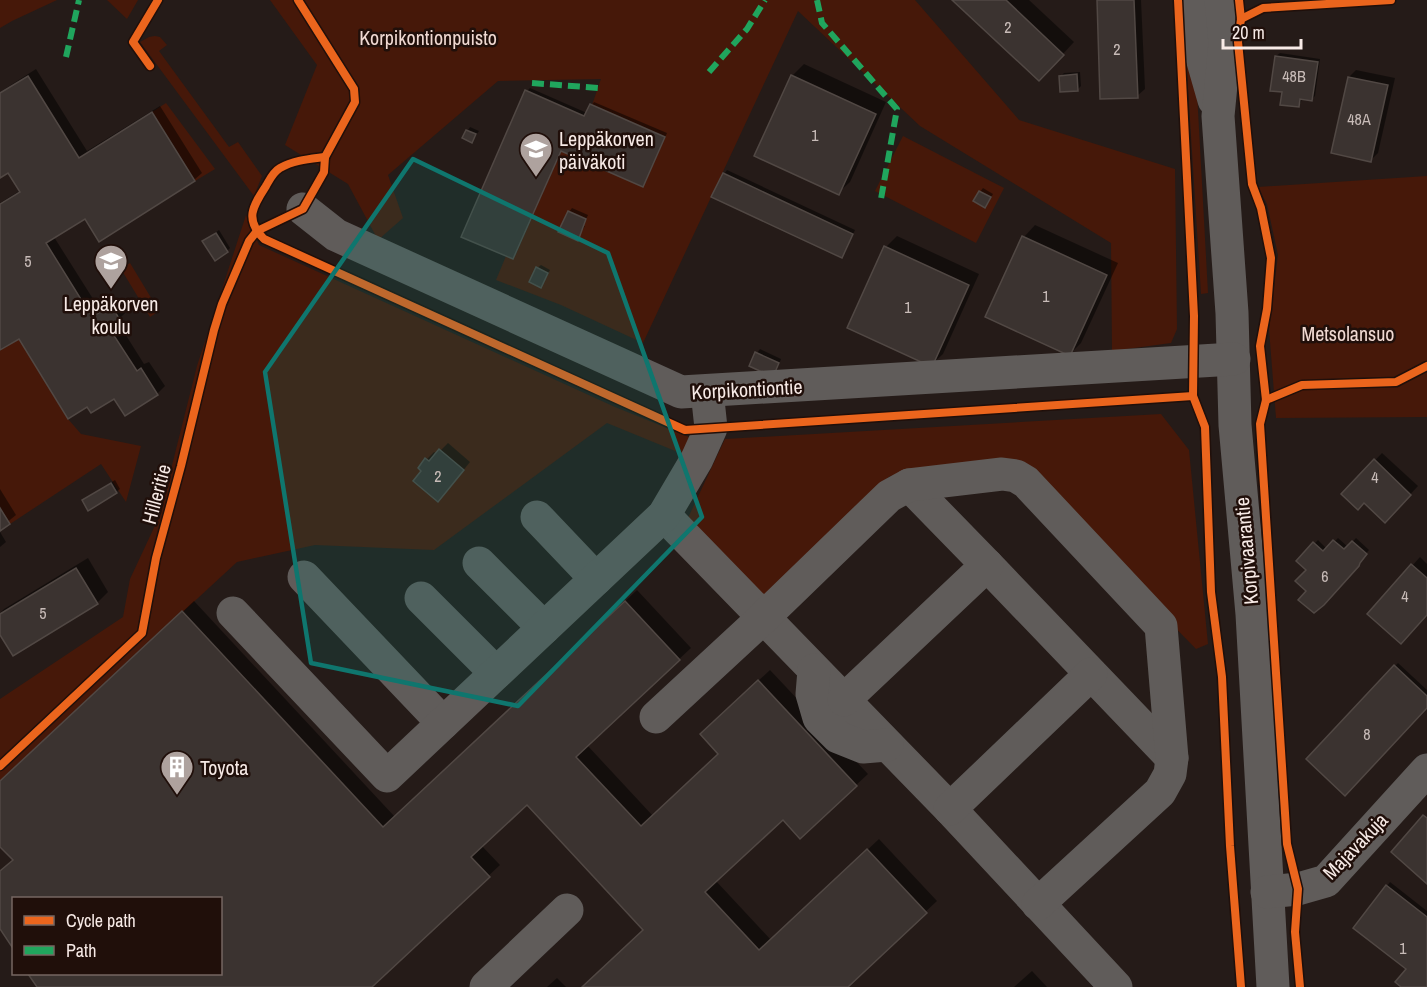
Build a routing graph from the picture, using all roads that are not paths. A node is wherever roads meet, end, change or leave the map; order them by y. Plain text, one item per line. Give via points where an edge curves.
1 (1195, 0) edge
2 (1221, 0) edge
3 (1218, 116) junction
4 (303, 209) dead end
5 (1234, 359) junction
6 (707, 391) junction
7 (909, 484) junction
8 (664, 515) junction
9 (537, 517) dead end
10 (479, 562) dead end
11 (987, 565) junction
12 (304, 577) dead end
13 (596, 579) junction
14 (421, 598) dead end
15 (233, 613) dead end
16 (763, 618) junction
17 (544, 628) junction
18 (814, 670) junction
19 (496, 673) junction
20 (1091, 674) junction
21 (844, 700) junction
22 (656, 717) dead end
23 (443, 723) junction
24 (887, 745) junction
25 (1172, 758) junction
26 (1427, 770) edge
27 (950, 809) junction
28 (1267, 892) junction
29 (1038, 904) junction
30 (567, 910) dead end
31 (486, 987) edge
32 (1116, 987) edge
33 (1273, 987) edge

1 - 3 street, Korpivaarantie via 1198,44
2 - 3 street, Korpivaarantie via 1225,43
3 - 5 street, Korpivaarantie
4 - 6 street, Korpikontiontie via 336,235 681,392
5 - 6 street, Korpikontiontie
5 - 28 street, Korpivaarantie via 1235,425 1252,614
6 - 8 street via 711,429
7 - 11 street
7 - 16 street via 889,496
7 - 25 street via 1002,474 1026,482 1161,626
8 - 13 street
8 - 16 street
9 - 13 street
10 - 17 street
11 - 20 street
11 - 21 street
12 - 23 street
13 - 17 street
14 - 19 street
15 - 23 street via 387,776
16 - 18 street
16 - 22 street
17 - 19 street
18 - 21 street
18 - 24 street via 812,694 819,718 838,737 863,747
19 - 23 street
20 - 25 street
20 - 27 street
21 - 24 street
24 - 27 street
25 - 29 street via 1170,774 1160,792
26 - 28 street, Majavakuja via 1326,881
27 - 29 street
28 - 33 street, Korpivaarantie
29 - 32 street
30 - 31 street

